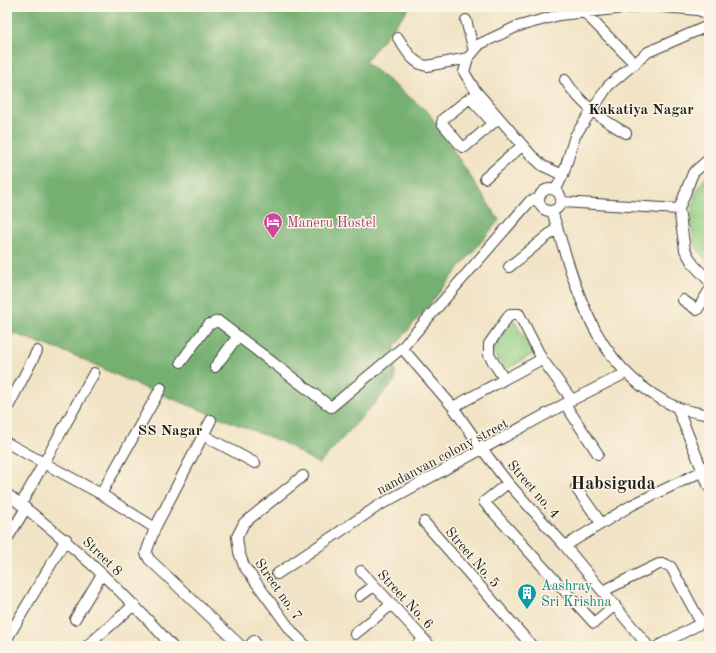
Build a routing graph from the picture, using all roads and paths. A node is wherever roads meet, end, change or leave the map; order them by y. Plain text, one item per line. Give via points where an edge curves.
1 (634, 7) edge
2 (664, 7) edge
3 (584, 12) junction
4 (709, 14) edge
5 (466, 20) dead end
6 (709, 27) edge
7 (398, 38) dead end
8 (471, 54) junction
9 (635, 64) junction
10 (565, 80) dead end
11 (592, 111) junction
12 (496, 121) junction
13 (626, 133) dead end
14 (522, 146) junction
15 (709, 160) edge
16 (563, 175) junction
17 (485, 178) dead end
18 (556, 189) junction
19 (539, 199) junction
20 (562, 202) junction
21 (679, 209) junction
22 (552, 211) junction
23 (557, 228) junction
24 (509, 267) dead end
25 (709, 281) edge
26 (709, 291) edge
27 (683, 300) dead end
28 (238, 336) junction
29 (402, 348) junction
30 (37, 351) dead end
31 (542, 359) junction
32 (181, 362) dead end
33 (215, 366) dead end
34 (94, 373) dead end
35 (626, 373) junction
36 (504, 379) junction
37 (160, 388) dead end
38 (569, 402) junction
39 (453, 407) junction
40 (677, 407) junction
41 (7, 410) edge
42 (709, 415) edge
43 (211, 420) dead end
44 (203, 435) junction
45 (7, 443) edge
46 (482, 449) junction
47 (598, 454) dead end
48 (44, 462) junction
49 (255, 463) dead end
50 (705, 470) edge
51 (302, 476) dead end
52 (508, 483) junction
53 (709, 487) edge
54 (576, 488) dead end
55 (7, 494) edge
56 (101, 494) junction
57 (24, 506) junction
58 (424, 522) dead end
59 (600, 523) junction
60 (155, 528) junction
61 (7, 539) edge
62 (66, 540) junction
63 (565, 546) junction
64 (361, 571) dead end
65 (102, 574) junction
66 (277, 574) dead end
67 (374, 586) junction
68 (603, 591) junction
69 (360, 596) dead end
70 (392, 604) junction
71 (134, 605) junction
72 (615, 606) junction
73 (75, 619) dead end
74 (705, 621) edge
75 (355, 634) dead end
76 (8, 637) dead end
77 (424, 644) edge
78 (87, 646) edge
79 (172, 646) edge
80 (241, 646) edge
81 (306, 646) edge
82 (532, 646) edge
83 (648, 646) edge
84 (658, 646) edge

1 - 3 street
2 - 4 street via 698,10
3 - 8 street via 559,15 516,27 480,44
3 - 9 street
5 - 8 street
6 - 9 street via 648,52
7 - 8 street via 414,61 420,65 427,66
8 - 12 street via 464,72
9 - 11 street via 608,86
10 - 11 street
11 - 13 street
11 - 16 street via 575,136
12 - 12 street via 462,147 442,123 443,119 470,98
12 - 14 street
14 - 16 street via 543,166
14 - 17 street
15 - 21 street via 693,173
16 - 18 street
18 - 19 street via 545,190
18 - 20 street
19 - 22 street via 542,207
19 - 29 street via 530,201
20 - 21 street
20 - 22 street via 560,207
21 - 25 street via 685,250 693,264
22 - 23 street
23 - 24 street
23 - 35 street via 583,308 608,352
26 - 27 street via 697,310
28 - 29 street via 331,407
28 - 32 street via 222,323 214,322 208,325
28 - 33 street
29 - 39 street, Street no. 4
30 - 41 street
31 - 36 street
31 - 36 street via 519,314 510,314 489,344 490,355
31 - 38 street
34 - 48 street
35 - 38 street, nandanvan colony street
35 - 40 street via 647,390
36 - 39 street
37 - 56 street
38 - 46 street, nandanvan colony street
38 - 47 street
39 - 46 street, Street no. 4
40 - 42 street
40 - 50 street
43 - 44 street
44 - 49 street
44 - 60 street
45 - 48 street
46 - 52 street, Street no. 4
46 - 66 street, nandanvan colony street via 378,506
48 - 56 street
48 - 57 street
50 - 53 street
50 - 59 street
51 - 81 street, Street no. 7 via 244,522 237,537 244,566 293,633
52 - 63 street, Street no. 4
52 - 72 street via 484,502 594,623
54 - 59 street
55 - 57 street, Street 8
56 - 60 street
57 - 61 street
57 - 62 street, Street 8
58 - 82 street, Street No. 5
59 - 63 street
60 - 80 street via 147,556
62 - 65 street, Street 8
62 - 76 street
63 - 68 street, Street no. 4
64 - 67 street, Street No. 6
65 - 71 street, Street 8
65 - 73 street
67 - 69 street
67 - 70 street, Street No. 6
68 - 72 street, Street no. 4
68 - 74 street via 659,564 665,564 671,567
70 - 75 street
70 - 77 street, Street No. 6
71 - 78 street
71 - 79 street, Street 8
72 - 83 street, Street no. 4
74 - 84 street

